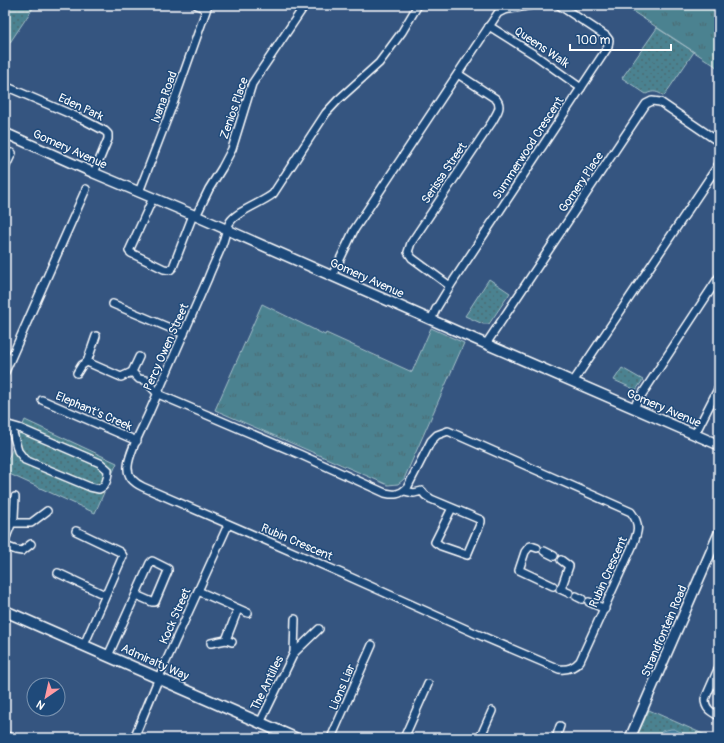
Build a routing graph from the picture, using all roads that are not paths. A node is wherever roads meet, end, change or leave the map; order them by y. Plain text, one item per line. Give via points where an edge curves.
1 (197, 5) edge
2 (418, 5) edge
3 (532, 5) edge
4 (559, 5) edge
5 (207, 7) edge
6 (302, 7) edge
7 (489, 26) junction
8 (458, 74) junction
9 (5, 86) edge
10 (581, 88) junction
11 (5, 134) edge
12 (719, 142) edge
13 (12, 153) dead end
14 (719, 164) edge
15 (5, 168) edge
16 (94, 173) junction
17 (86, 189) dead end
18 (139, 192) junction
19 (153, 198) junction
20 (195, 215) junction
21 (226, 230) junction
22 (332, 276) junction
23 (719, 277) edge
24 (450, 286) junction
25 (113, 304) dead end
26 (431, 320) junction
27 (184, 334) junction
28 (96, 336) dead end
29 (486, 344) junction
30 (139, 357) dead end
31 (87, 362) junction
32 (5, 372) edge
33 (132, 372) junction
34 (77, 373) dead end
35 (573, 382) junction
36 (719, 387) edge
37 (158, 394) junction
38 (42, 400) dead end
39 (633, 408) junction
40 (8, 425) edge
41 (695, 434) junction
42 (137, 442) junction
43 (719, 446) edge
44 (128, 473) joint
45 (404, 491) junction
46 (15, 497) dead end
47 (452, 508) junction
48 (47, 511) dead end
49 (13, 523) junction
50 (228, 524) junction
51 (76, 531) dead end
52 (719, 533) edge
53 (5, 540) edge
54 (31, 544) dead end
55 (5, 546) edge
56 (58, 573) dead end
57 (553, 586) dead end
58 (198, 591) junction
59 (569, 593) dead end
60 (105, 595) junction
61 (136, 595) junction
62 (582, 599) dead end
63 (238, 609) junction
64 (604, 609) junction
65 (5, 611) edge
66 (248, 613) dead end
67 (295, 619) dead end
68 (319, 630) dead end
69 (211, 643) dead end
70 (84, 645) junction
71 (372, 645) dead end
72 (294, 653) junction
73 (108, 656) junction
74 (719, 668) edge
75 (159, 678) junction
76 (428, 684) dead end
77 (492, 711) dead end
78 (719, 716) edge
79 (260, 723) junction
80 (560, 726) dead end
81 (5, 735) edge
82 (11, 738) edge
83 (134, 738) edge
84 (295, 738) edge
85 (331, 738) edge
86 (404, 738) edge
87 (480, 738) edge
88 (556, 738) edge
89 (630, 738) edge

1 - 5 street, Ivana Road
2 - 21 street via 380,63 329,110 273,194 231,220
3 - 7 street via 500,12
4 - 10 street, Summerwood Crescent via 609,40 605,53
5 - 18 street, Ivana Road
6 - 20 street, Zenios Place via 252,84 232,149
7 - 8 street
7 - 10 street, Queens Walk
8 - 22 street via 349,238
8 - 24 street, Serissa Street via 496,99 499,110 411,243 408,252 412,258
9 - 16 street, Eden Park via 106,131 108,139
10 - 24 street, Summerwood Crescent
11 - 16 street, Gomery Avenue
12 - 29 street, Gomery Place via 660,102 646,104
13 - 15 street
14 - 35 street
16 - 18 street, Gomery Avenue
17 - 32 street
18 - 19 street, Gomery Avenue
19 - 20 street, Gomery Avenue
19 - 20 street, Zenios Place via 129,251 164,269 170,270 173,266
20 - 21 street, Gomery Avenue
21 - 22 street, Gomery Avenue
21 - 27 street, Percy Owen Street
22 - 26 street, Gomery Avenue
23 - 39 street
24 - 26 street, Summerwood Crescent
25 - 27 street
26 - 29 street, Gomery Avenue
27 - 37 street, Percy Owen Street
28 - 31 street
29 - 35 street, Gomery Avenue
30 - 33 street
31 - 33 street via 121,377
31 - 34 street
33 - 37 street
35 - 39 street, Gomery Avenue
36 - 41 street
37 - 42 street, Percy Owen Street
37 - 45 street via 381,492 396,495
38 - 42 street, Elephant’s Creek
39 - 41 street, Gomery Avenue
40 - 40 street via 105,466 108,475 104,485 99,489 90,488 25,460 18,451
41 - 43 street, Gomery Avenue
42 - 44 street, Percy Owen Street via 129,461
44 - 50 street, Rubin Crescent via 138,485
45 - 47 street via 422,491 428,497
45 - 64 street, Rubin Crescent via 413,479 431,441 437,435 448,432 631,512 638,524 638,532
46 - 49 street
47 - 47 street via 481,520 467,555 435,542
48 - 49 street via 31,523
49 - 53 street
50 - 58 street, Kock Street
50 - 64 street, Rubin Crescent via 559,669 571,668 580,661
51 - 60 street via 123,555
52 - 89 street, Strandfontein Road
54 - 55 street via 22,551
56 - 60 street
57 - 59 street via 519,570 527,548 531,546 569,566 560,589
58 - 63 street
58 - 75 street, Kock Street
60 - 70 street
61 - 61 street via 151,562 168,569 155,602
61 - 73 street
62 - 64 street
63 - 66 street
63 - 69 street via 229,641
65 - 70 main road, Admiralty Way
67 - 72 street, The Antilles
68 - 72 street, The Antilles
70 - 73 main road, Admiralty Way
71 - 85 street, Lions Liar
72 - 79 street, The Antilles
73 - 75 main road, Admiralty Way
74 - 78 street via 705,704
75 - 79 main road, Admiralty Way
75 - 83 street, Kock Street
76 - 86 street
77 - 87 street
79 - 84 main road, Admiralty Way
80 - 88 street
81 - 82 street

